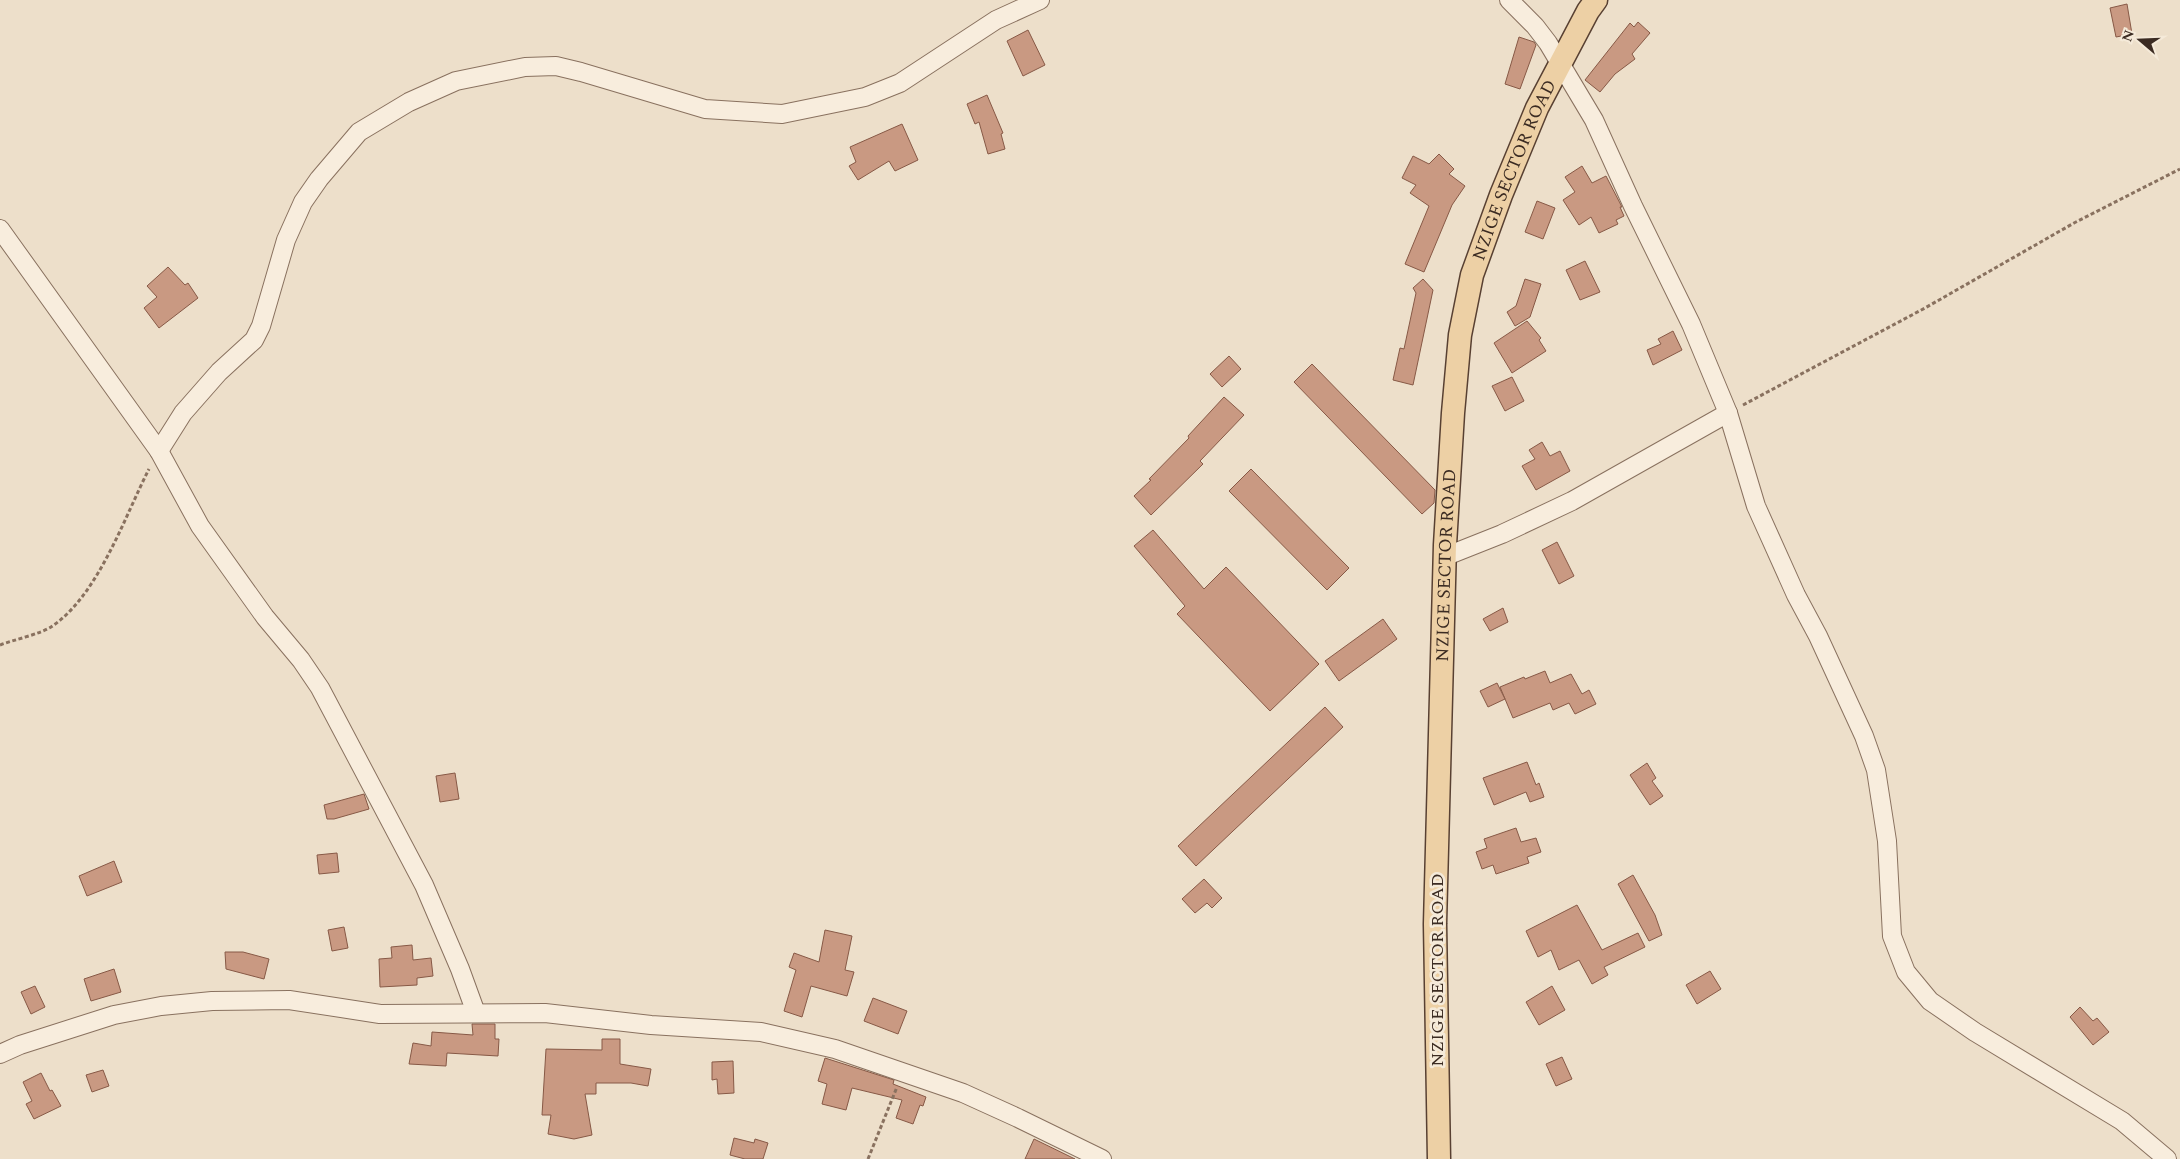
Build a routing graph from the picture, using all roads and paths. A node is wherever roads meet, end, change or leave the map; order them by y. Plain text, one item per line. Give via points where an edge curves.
1 (1040, 0) edge
2 (1509, 0) edge
3 (1596, 0) edge
4 (1561, 63) junction
5 (2180, 169) edge
6 (0, 229) edge
7 (1728, 413) junction
8 (158, 451) junction
9 (1444, 557) junction
10 (0, 645) edge
11 (476, 1013) junction
12 (0, 1054) edge
13 (903, 1073) junction
14 (868, 1159) edge
15 (1102, 1159) edge
16 (1438, 1159) edge
17 (2167, 1159) edge

1 - 8 street via 996,20 900,83 865,97 782,114 705,109 556,66 526,66 456,81 409,102 360,132 319,179 303,202 286,240 254,340 219,372 182,414
2 - 4 street via 1535,26
3 - 4 main road, NZIGE SECTOR ROAD
4 - 7 street via 1594,120 1691,324
4 - 9 main road, NZIGE SECTOR ROAD via 1526,134 1472,275 1460,335 1452,413
5 - 7 path via 2074,223 1925,308
6 - 8 street
7 - 9 street via 1572,501
7 - 17 street via 1756,506 1840,682 1876,770 1887,841 1892,936 1906,972 1930,1000 1975,1032 2122,1121
8 - 10 path via 111,550 78,602 49,628
8 - 11 street via 200,526 320,688 424,885
9 - 16 main road, NZIGE SECTOR ROAD via 1435,924
11 - 12 street via 380,1014 289,1000 191,1002 114,1015
11 - 13 street via 545,1013 761,1032 835,1049
13 - 14 path
13 - 15 street via 963,1093

